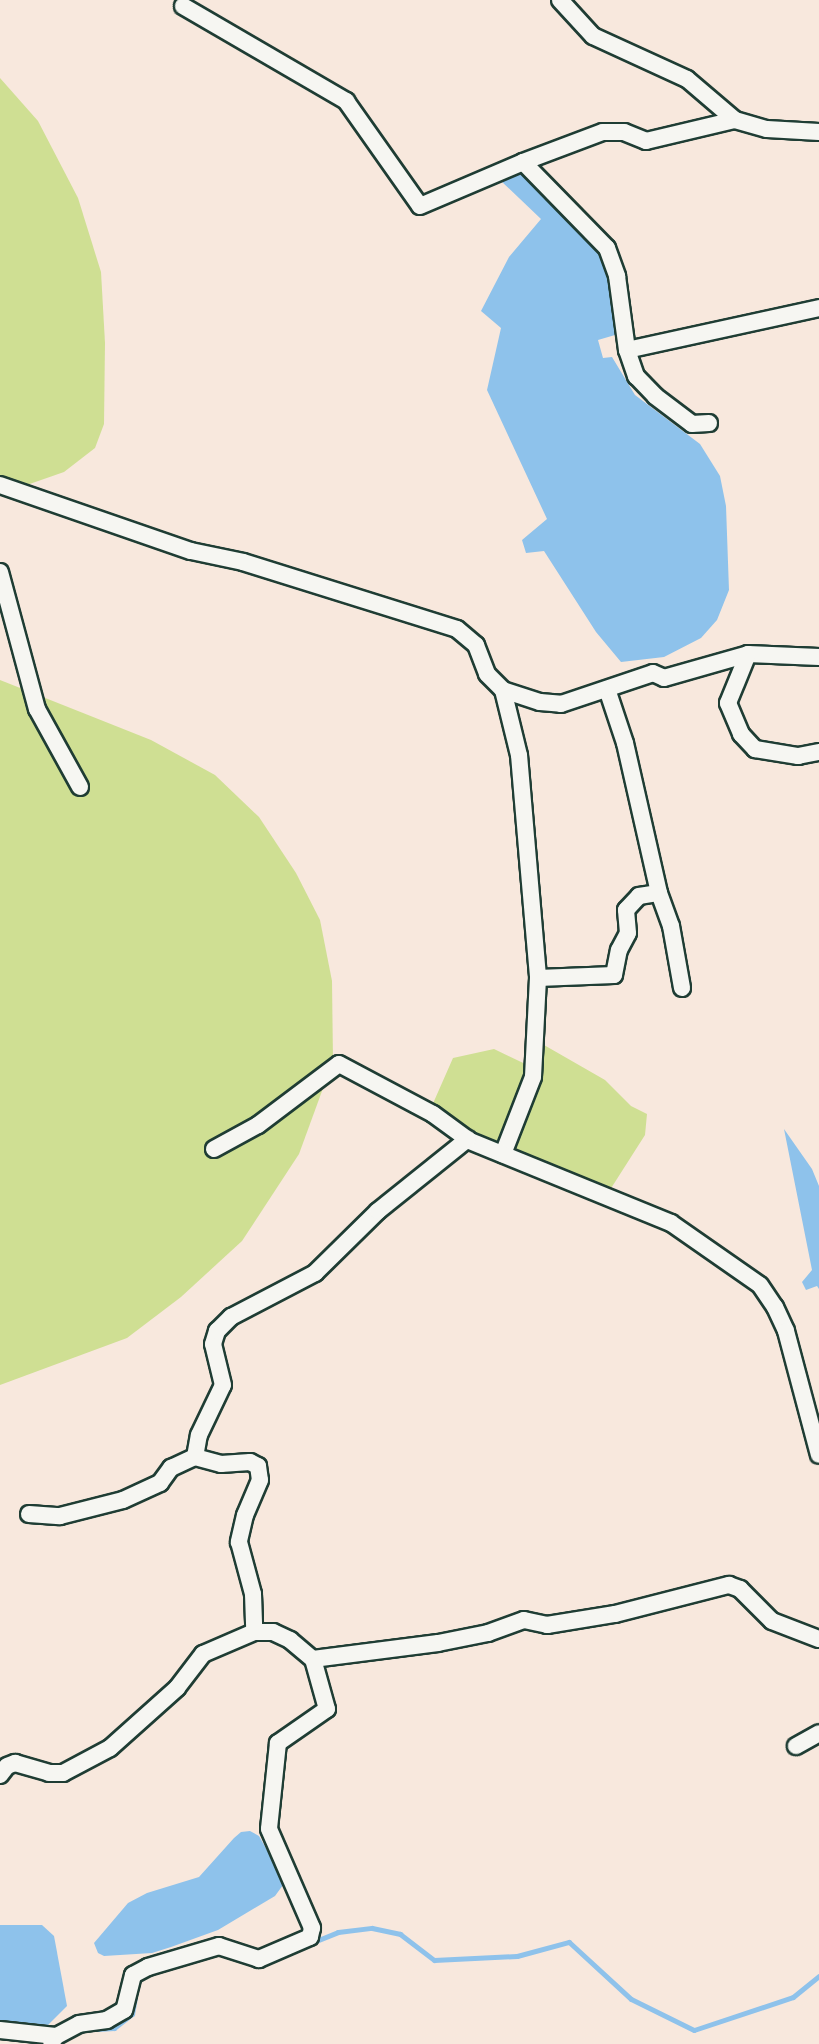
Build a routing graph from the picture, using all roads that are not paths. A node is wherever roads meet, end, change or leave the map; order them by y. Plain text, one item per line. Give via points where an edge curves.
1 (560, 0) edge
2 (183, 6) dead end
3 (735, 120) junction
4 (819, 132) edge
5 (523, 162) junction
6 (819, 308) edge
7 (627, 350) junction
8 (709, 423) dead end
9 (0, 485) edge
10 (0, 572) edge
11 (748, 654) junction
12 (819, 657) edge
13 (607, 689) junction
14 (503, 690) junction
15 (819, 752) edge
16 (80, 787) dead end
17 (659, 893) junction
18 (538, 978) junction
19 (682, 988) dead end
20 (468, 1139) junction
21 (214, 1149) dead end
22 (503, 1154) junction
23 (819, 1455) edge
24 (195, 1457) junction
25 (29, 1514) dead end
26 (254, 1632) junction
27 (819, 1639) edge
28 (313, 1659) junction
29 (819, 1733) edge
30 (796, 1746) dead end
31 (0, 1775) edge
32 (0, 2030) edge
33 (63, 2034) edge

1 - 3 street via 593,36 687,79
2 - 5 street via 346,101 420,206
3 - 4 street via 767,129
3 - 5 street via 646,141 624,132 603,132
5 - 7 street via 607,248 617,276
6 - 7 street
7 - 8 street via 636,376 655,396 692,424
9 - 14 street via 191,551 243,562 457,629 476,645 487,674
10 - 16 street via 37,709
11 - 12 street
11 - 13 street via 664,678 653,673
11 - 15 street via 728,703 741,734 755,749 798,756
13 - 14 street via 561,704
13 - 17 street via 625,743
14 - 18 street via 519,755
17 - 18 street via 639,896 626,910 628,933 614,975
17 - 19 street
18 - 22 street via 533,1077
20 - 21 street via 433,1114 339,1064 258,1125
20 - 22 street
20 - 24 street via 378,1211 315,1273 231,1317 217,1331 213,1344 223,1385 199,1435
22 - 23 street via 671,1223 760,1285 786,1331
24 - 25 street via 171,1468 160,1483 123,1500 60,1516
24 - 26 street via 258,1466 258,1488 239,1542 253,1594
26 - 28 street via 273,1632
26 - 31 street via 203,1654 177,1688 110,1748 63,1773 15,1763
27 - 28 street via 772,1621 729,1585 615,1614 547,1625 524,1620 438,1643
28 - 33 street via 327,1709 278,1743 269,1829 312,1928 310,1937 259,1959 219,1946 148,1967 133,1975 124,2010
29 - 30 street
32 - 33 street

